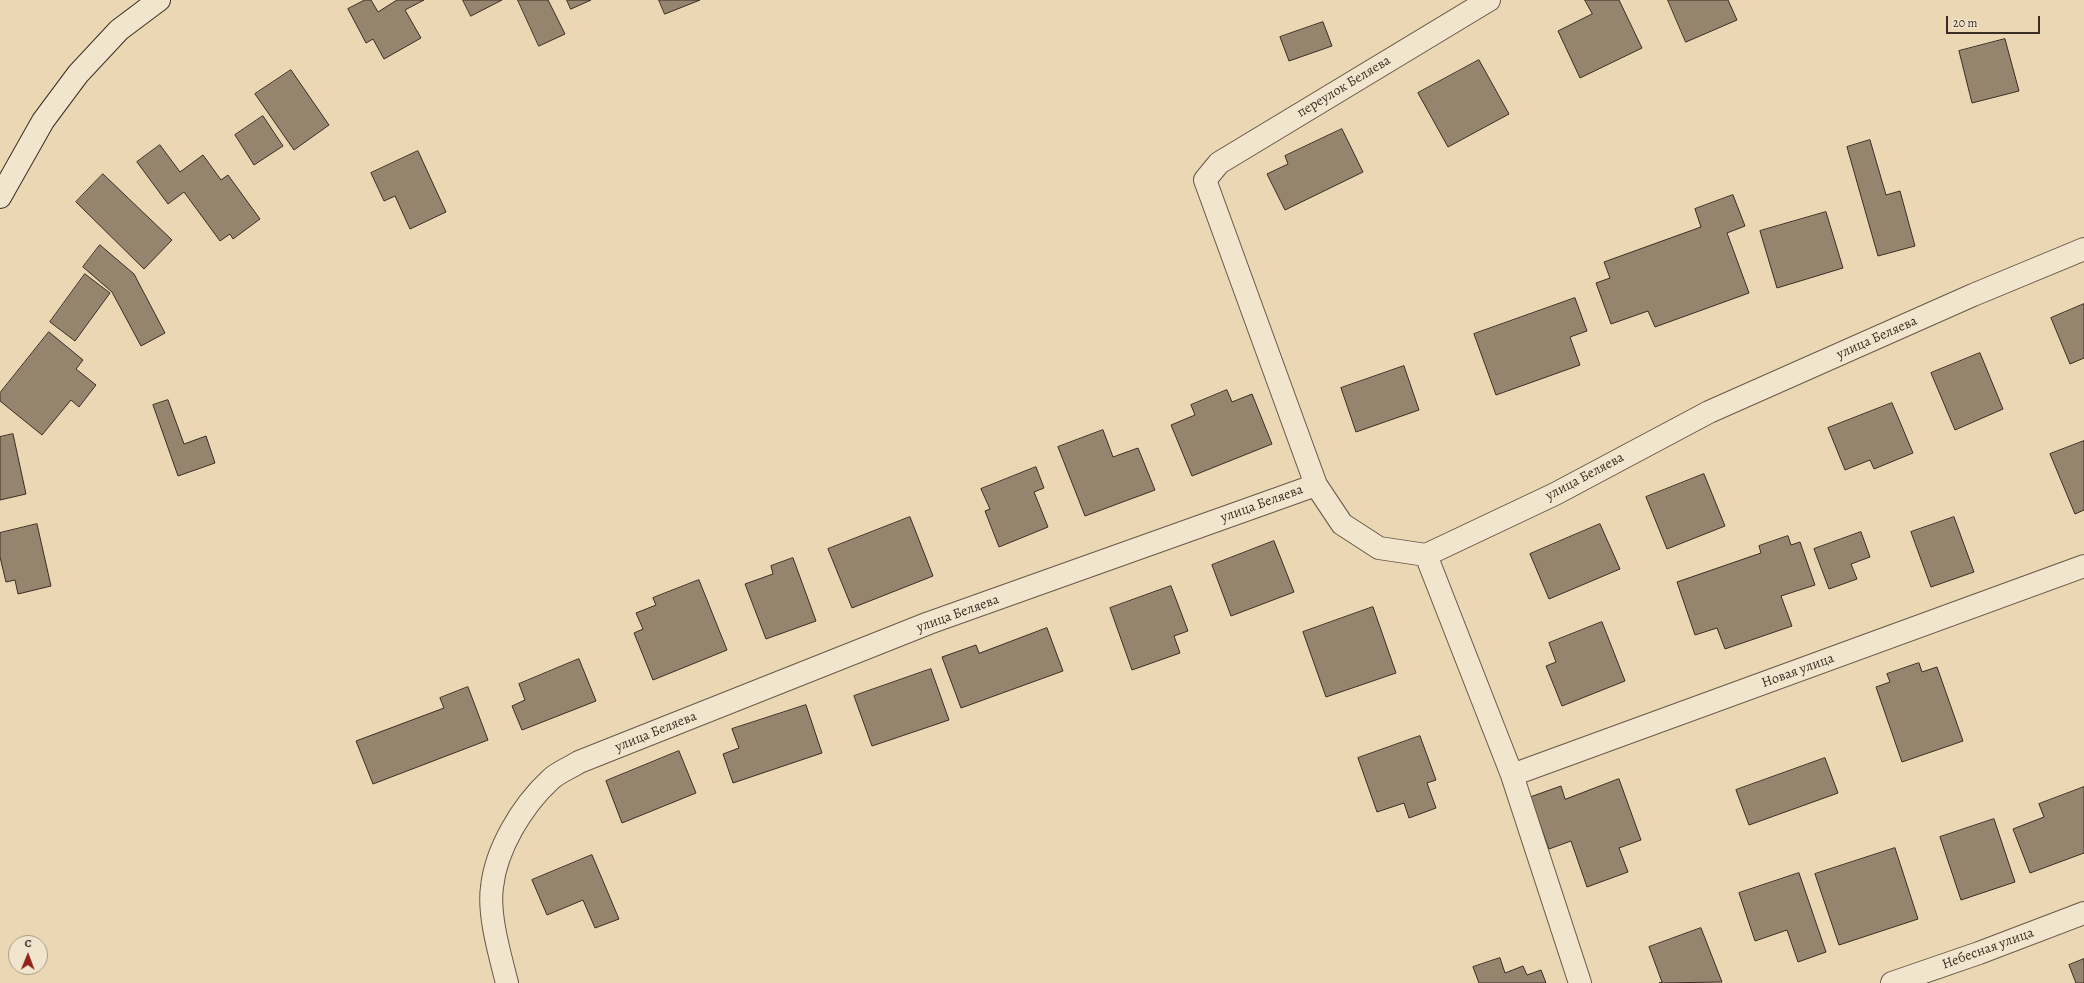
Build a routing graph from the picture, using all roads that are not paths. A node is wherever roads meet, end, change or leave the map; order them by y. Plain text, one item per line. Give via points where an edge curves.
1 (159, 0) edge
2 (1489, 0) edge
3 (0, 197) edge
4 (2084, 249) edge
5 (1316, 485) junction
6 (1426, 555) junction
7 (2084, 566) edge
8 (1512, 775) junction
9 (2084, 912) edge
10 (507, 983) edge
11 (1580, 983) edge
12 (1892, 983) edge

1 - 3 street via 119,30 78,74 43,121
2 - 5 street, переулок Беляева via 1219,163 1205,180
4 - 6 street, улица Беляева via 1708,412 1556,494
5 - 6 street, улица Беляева via 1342,524 1379,548
5 - 10 street, улица Беляева via 929,623 579,762 551,778 524,808 502,849 492,887 494,931
6 - 8 street
7 - 8 street, Новая улица
8 - 11 street
9 - 12 street, Небесная улица via 1979,953

